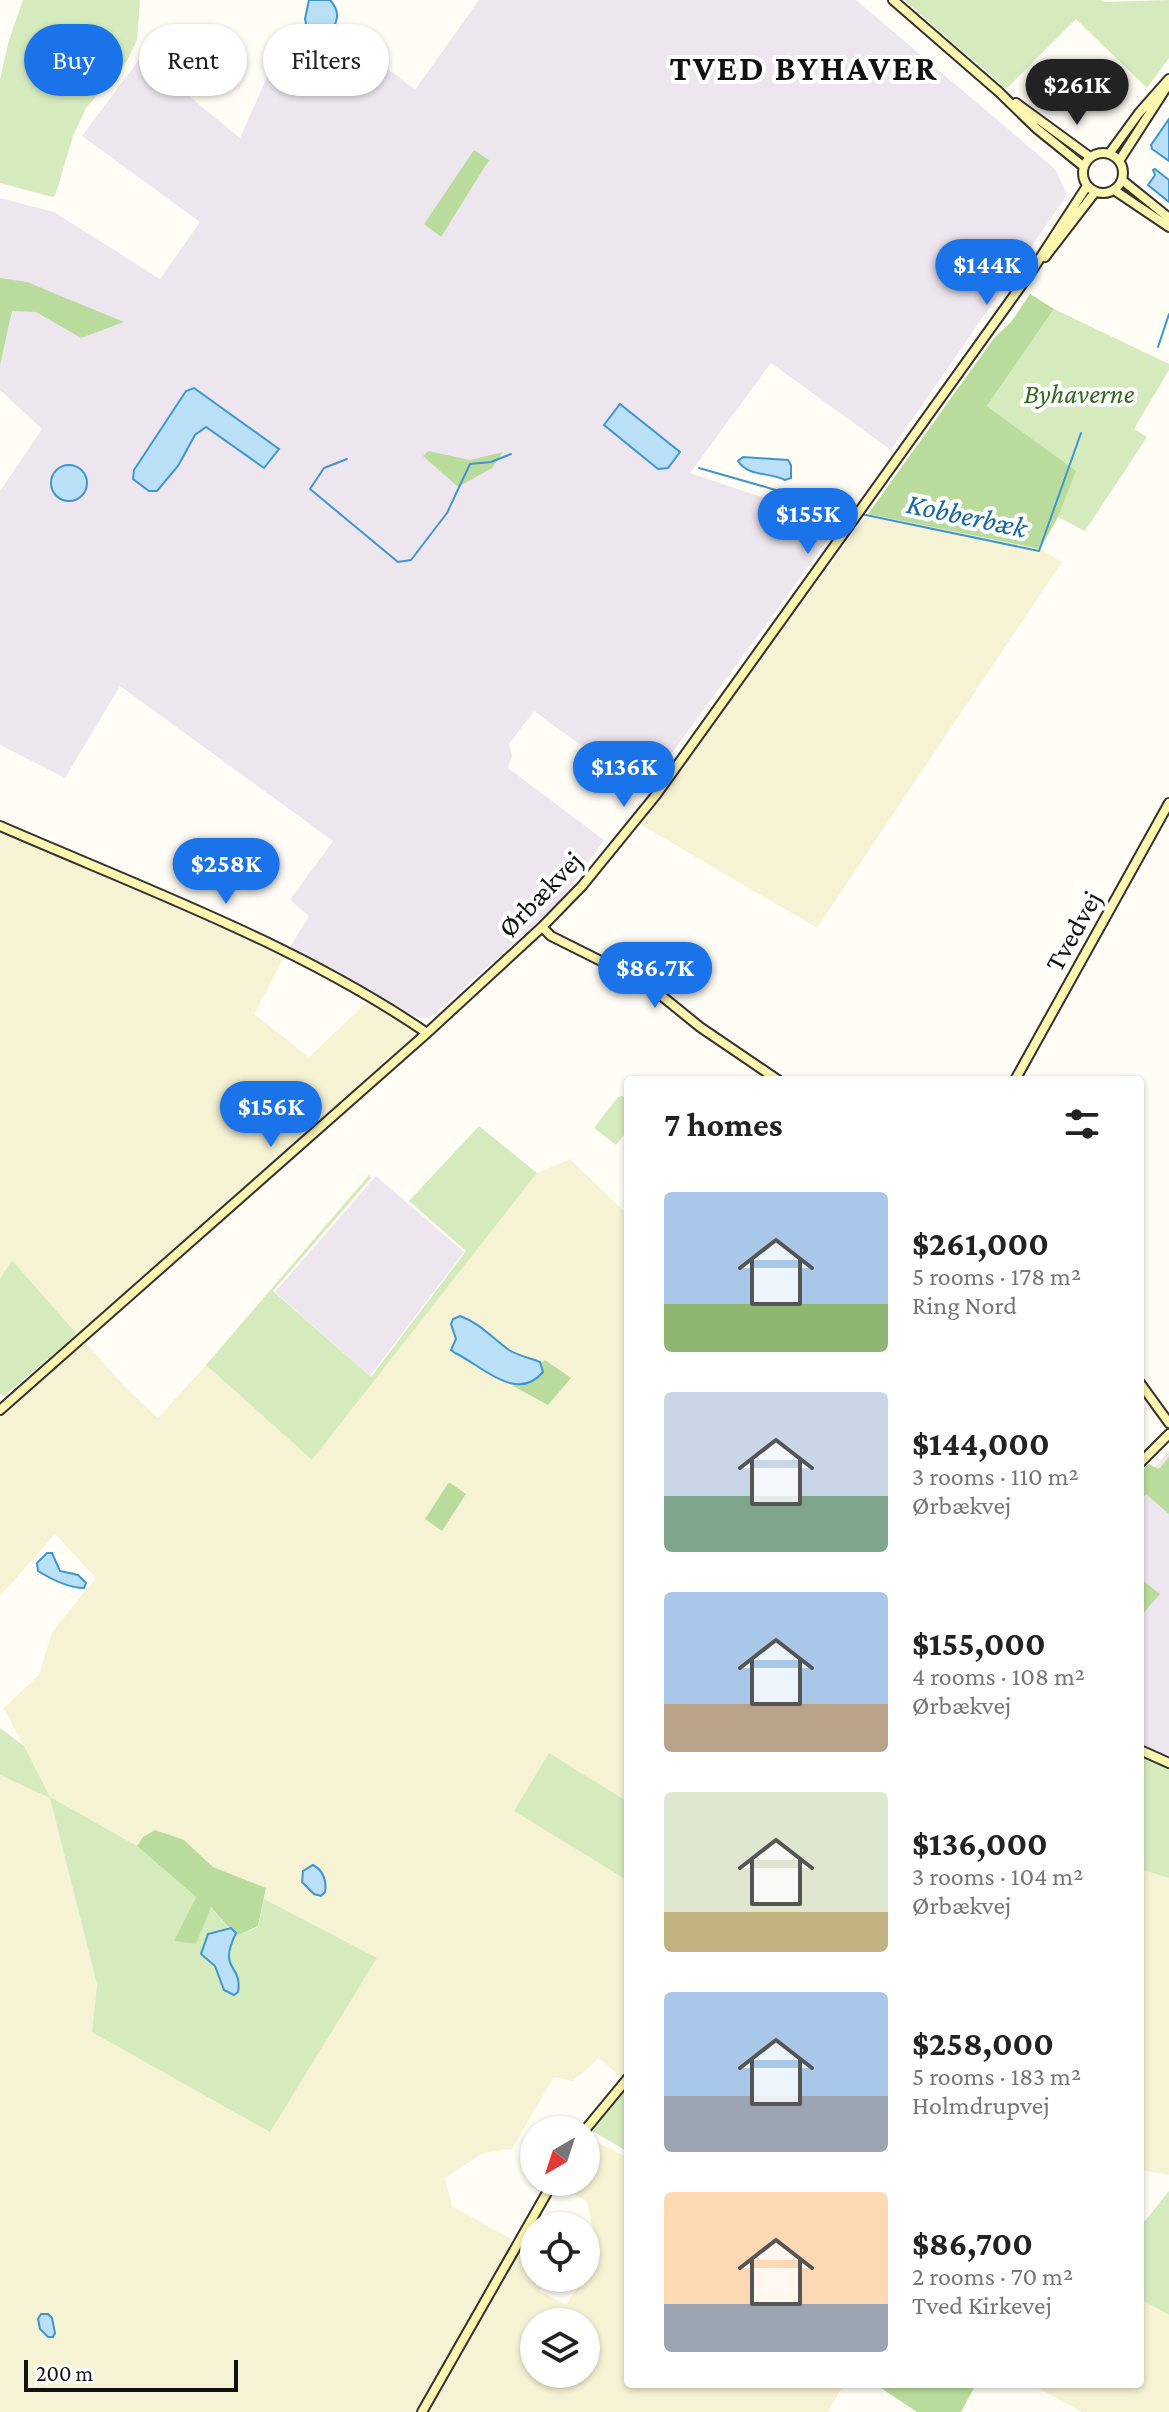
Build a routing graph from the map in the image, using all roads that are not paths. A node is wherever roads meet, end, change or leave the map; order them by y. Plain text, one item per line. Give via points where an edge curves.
1 (893, 0) edge
2 (1169, 81) edge
3 (999, 92) junction
4 (1109, 154) junction
5 (1090, 157) junction
6 (1119, 161) junction
7 (1083, 166) junction
8 (1122, 180) junction
9 (1087, 186) junction
10 (1114, 190) junction
11 (1095, 192) junction
12 (1169, 218) edge
13 (1169, 227) edge
14 (1031, 272) junction
15 (1169, 803) edge
16 (0, 826) edge
17 (542, 927) junction
18 (427, 1033) junction
19 (772, 1076) edge
20 (1017, 1076) edge
21 (1144, 1389) edge
22 (0, 1410) edge
23 (1169, 1423) edge
24 (1169, 1434) edge
25 (1144, 1459) edge
26 (1144, 1752) edge
27 (1169, 1763) edge
28 (624, 2083) edge
29 (597, 2116) edge
30 (545, 2196) edge
31 (422, 2412) edge

1 - 3 street
2 - 4 street
2 - 6 street
3 - 5 street
3 - 7 street
4 - 5 street
4 - 6 street
5 - 7 street
6 - 8 street
7 - 9 street
8 - 10 street
8 - 12 street
9 - 11 street
9 - 14 street, Ørbækvej
10 - 11 street
10 - 13 street
11 - 14 street, Ørbækvej
14 - 17 street, Ørbækvej via 656,795
15 - 20 street, Tvedvej
16 - 18 street via 242,931
17 - 18 street, Ørbækvej
17 - 19 street via 647,984
18 - 22 street, Ørbækvej
21 - 23 street
24 - 25 street
26 - 27 street
28 - 29 street
30 - 31 street

